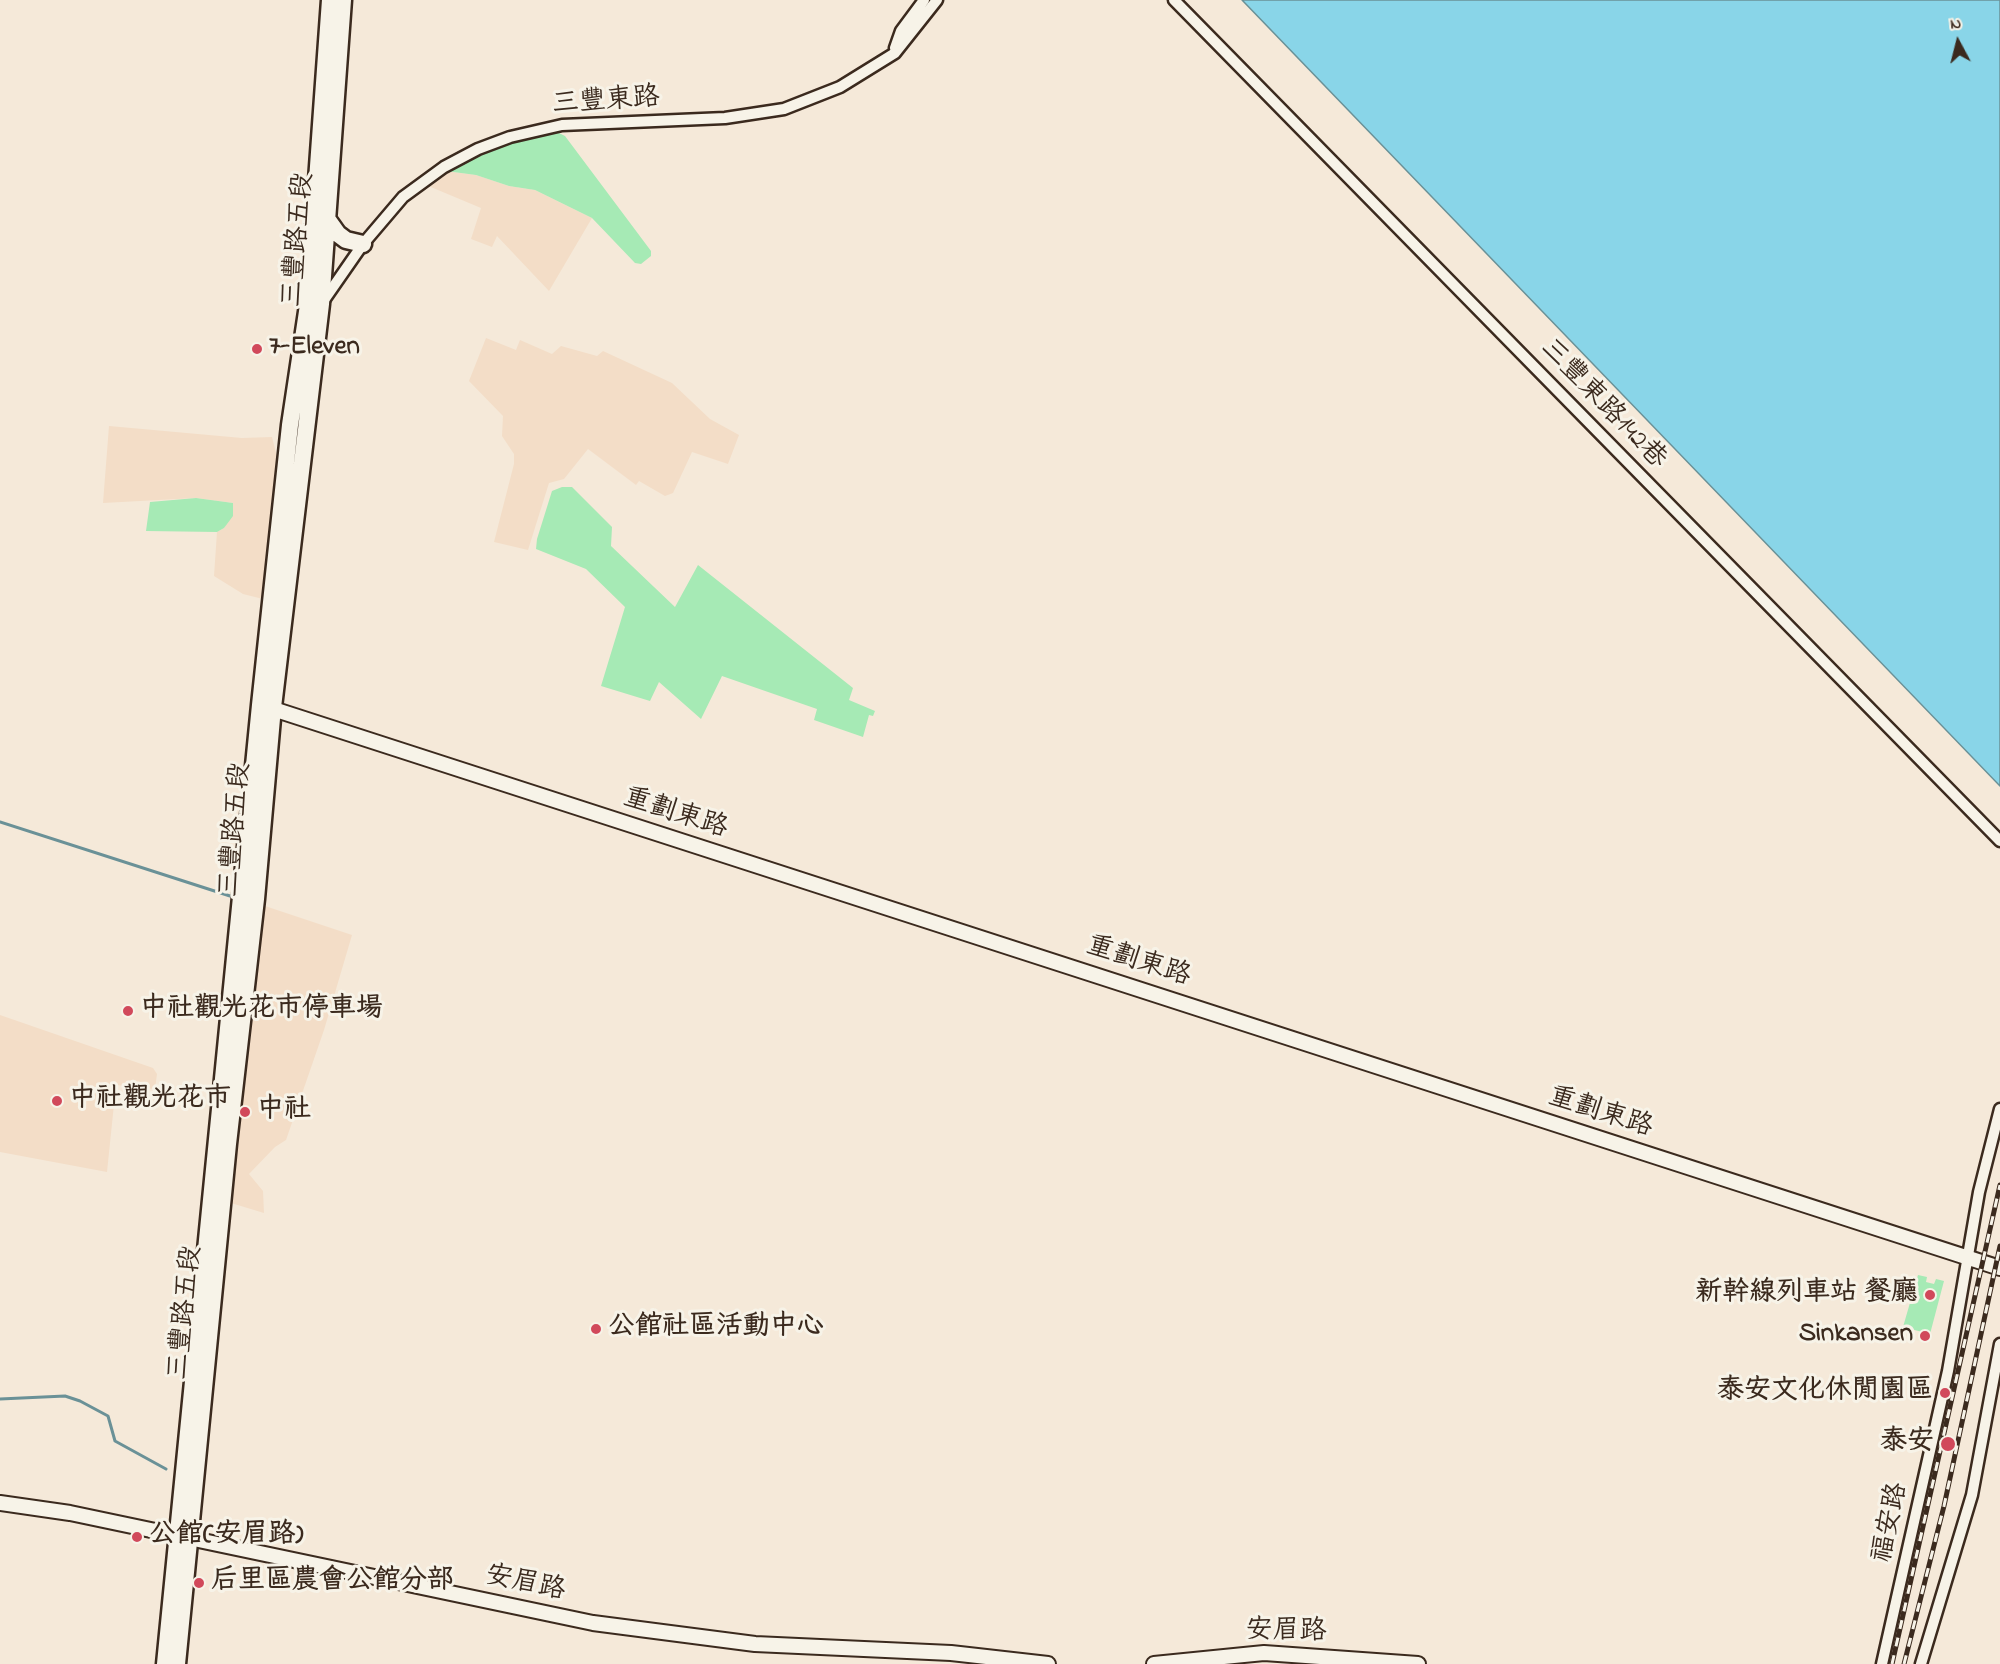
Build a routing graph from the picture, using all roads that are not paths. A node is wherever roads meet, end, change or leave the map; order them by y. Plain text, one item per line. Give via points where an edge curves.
1 (330, 0) edge
2 (343, 0) edge
3 (924, 0) edge
4 (938, 0) edge
5 (1174, 0) edge
6 (895, 53) junction
7 (328, 220) junction
8 (363, 244) junction
9 (314, 305) junction
10 (267, 706) junction
11 (2000, 841) edge
12 (2000, 1109) edge
13 (1967, 1258) junction
14 (2000, 1268) edge
15 (2000, 1344) edge
16 (0, 1503) edge
17 (184, 1537) junction
18 (1025, 1663) edge
19 (165, 1664) edge
20 (177, 1664) edge
21 (1048, 1664) edge
22 (1154, 1664) edge
23 (1418, 1664) edge
24 (1882, 1664) edge
25 (1922, 1664) edge

1 - 9 main road, 三豐路五段
2 - 7 main road, 三豐路五段
3 - 6 street via 901,31
4 - 6 street, 三豐東路
5 - 11 street, 三豐東路142巷
6 - 8 street, 三豐東路 via 840,87 784,109 724,118 562,125 510,137 444,167 403,197
7 - 8 main road via 346,240
7 - 9 main road, 三豐路五段
8 - 9 street, 三豐東路
9 - 10 main road, 三豐路五段 via 289,437
10 - 13 street, 重劃東路
10 - 17 main road, 三豐路五段
12 - 13 street, 福安路
13 - 14 street, 重劃東路
13 - 24 street, 福安路 via 1948,1371
15 - 25 street via 1972,1495
16 - 17 street, 安眉路
17 - 18 street, 安眉路 via 593,1623 767,1645 951,1653
17 - 19 main road, 三豐路五段
17 - 20 main road, 三豐路五段
18 - 21 street, 安眉路
22 - 23 street, 安眉路 via 1264,1653

